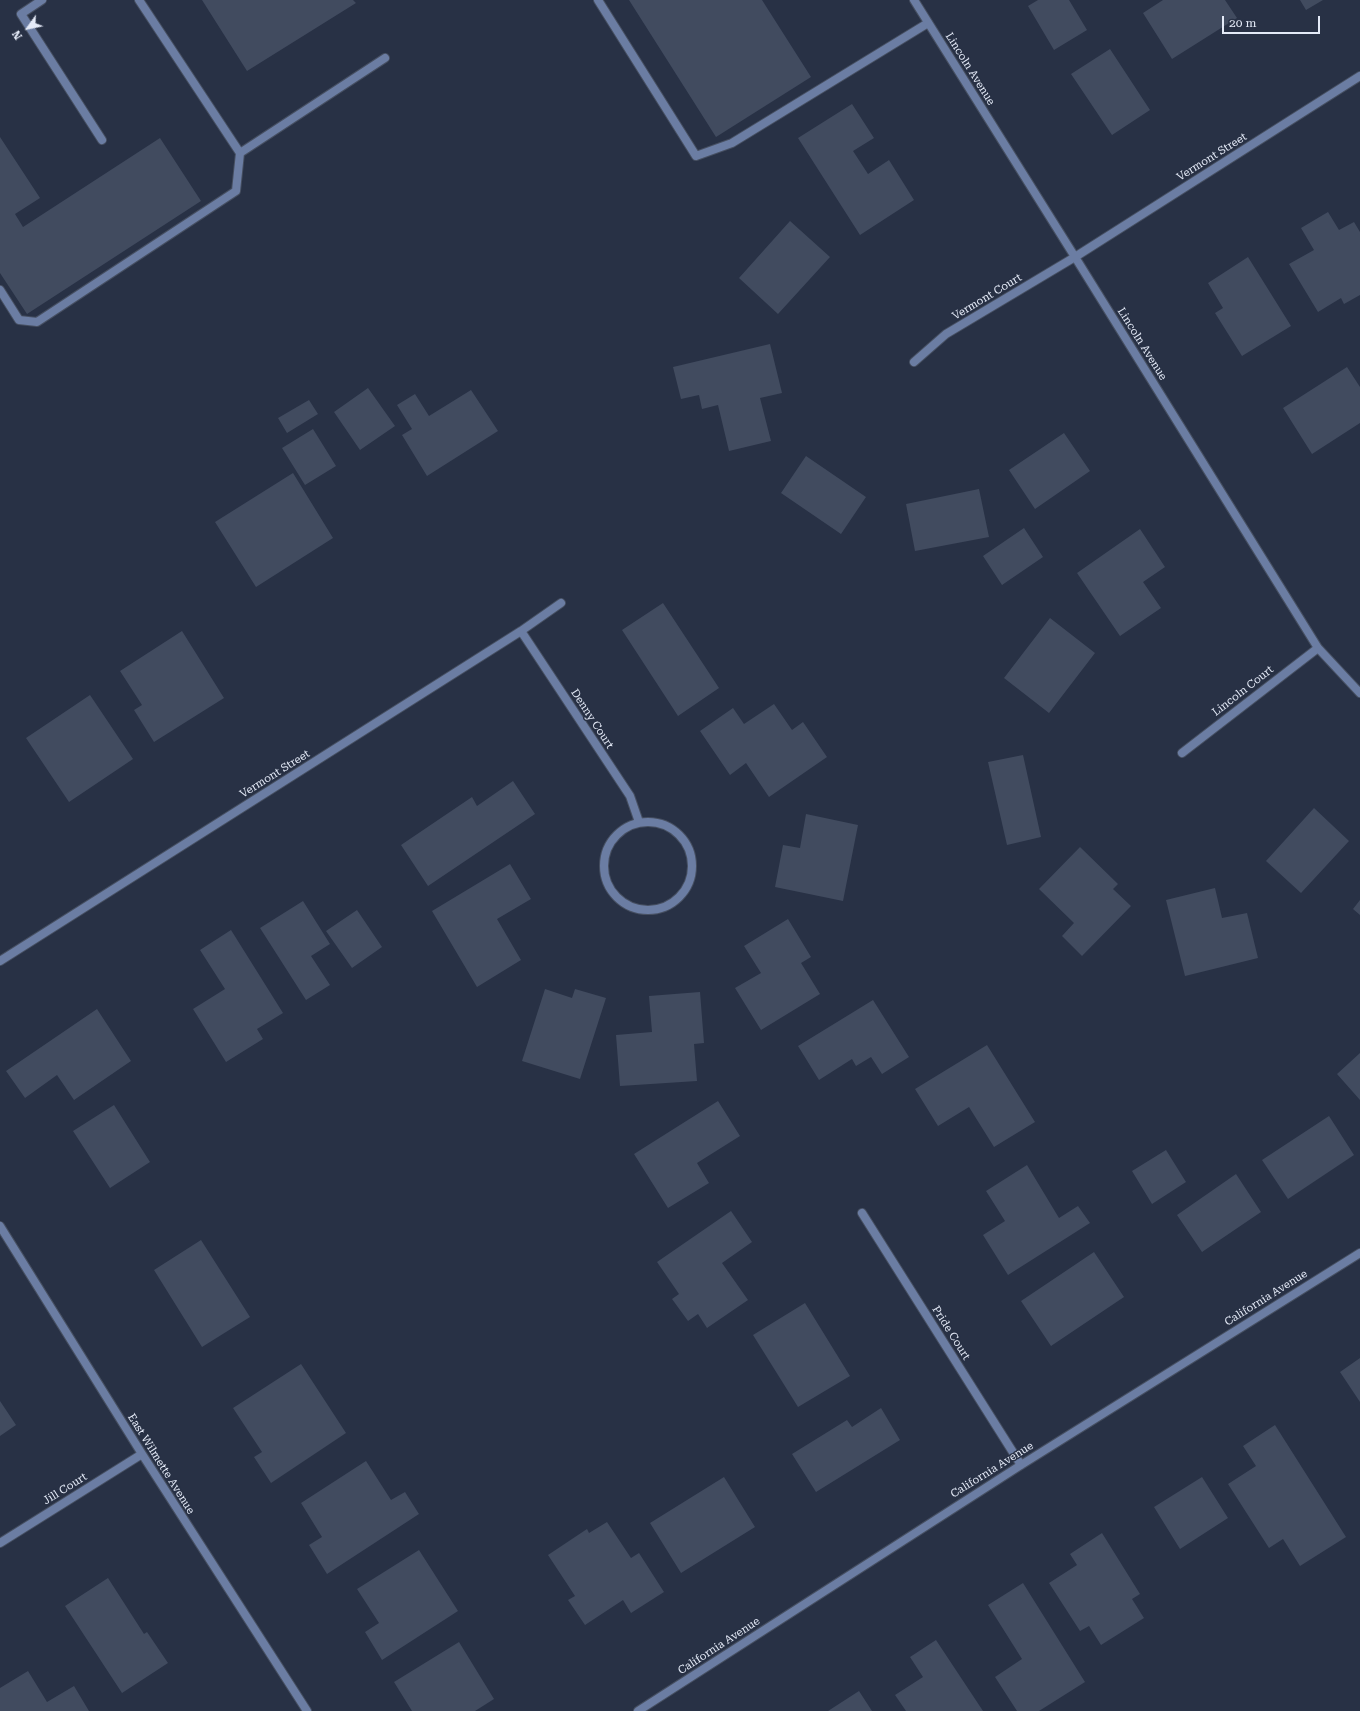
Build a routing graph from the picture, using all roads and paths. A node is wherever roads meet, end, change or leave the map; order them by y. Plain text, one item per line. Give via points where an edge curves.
1 (42, 0) edge
2 (140, 0) edge
3 (598, 0) edge
4 (914, 0) edge
5 (928, 23) junction
6 (385, 58) dead end
7 (1360, 76) edge
8 (102, 140) dead end
9 (240, 153) junction
10 (1075, 257) junction
11 (0, 290) edge
12 (914, 362) dead end
13 (561, 603) dead end
14 (521, 631) junction
15 (1318, 648) junction
16 (1360, 693) edge
17 (1182, 754) dead end
18 (639, 822) junction
19 (0, 961) edge
20 (862, 1213) dead end
21 (0, 1226) edge
22 (1360, 1253) edge
23 (142, 1454) junction
24 (1021, 1464) junction
25 (0, 1543) edge
26 (307, 1711) edge
27 (638, 1711) edge

1 - 8 street via 21,14
2 - 9 street
3 - 5 street via 696,156 732,143
4 - 5 street, Lincoln Avenue
5 - 10 street, Lincoln Avenue
6 - 9 street
7 - 10 street, Vermont Street
9 - 11 street via 236,191 37,322 19,320
10 - 12 street, Vermont Court via 946,334
10 - 15 street, Lincoln Avenue
13 - 14 street, Vermont Street
14 - 18 street, Denny Court via 630,796
14 - 19 street, Vermont Street
15 - 16 street, Lincoln Avenue
15 - 17 street, Lincoln Court
18 - 18 street via 619,833 609,845 604,864 606,879 613,893 632,907 644,910 659,909 672,904 686,890 692,876 692,858 685,840 674,829 662,824
20 - 24 street, Pride Court
21 - 23 street, East Wilmette Avenue
22 - 24 street, California Avenue
23 - 25 street, Jill Court
23 - 26 street, East Wilmette Avenue
24 - 27 street, California Avenue

